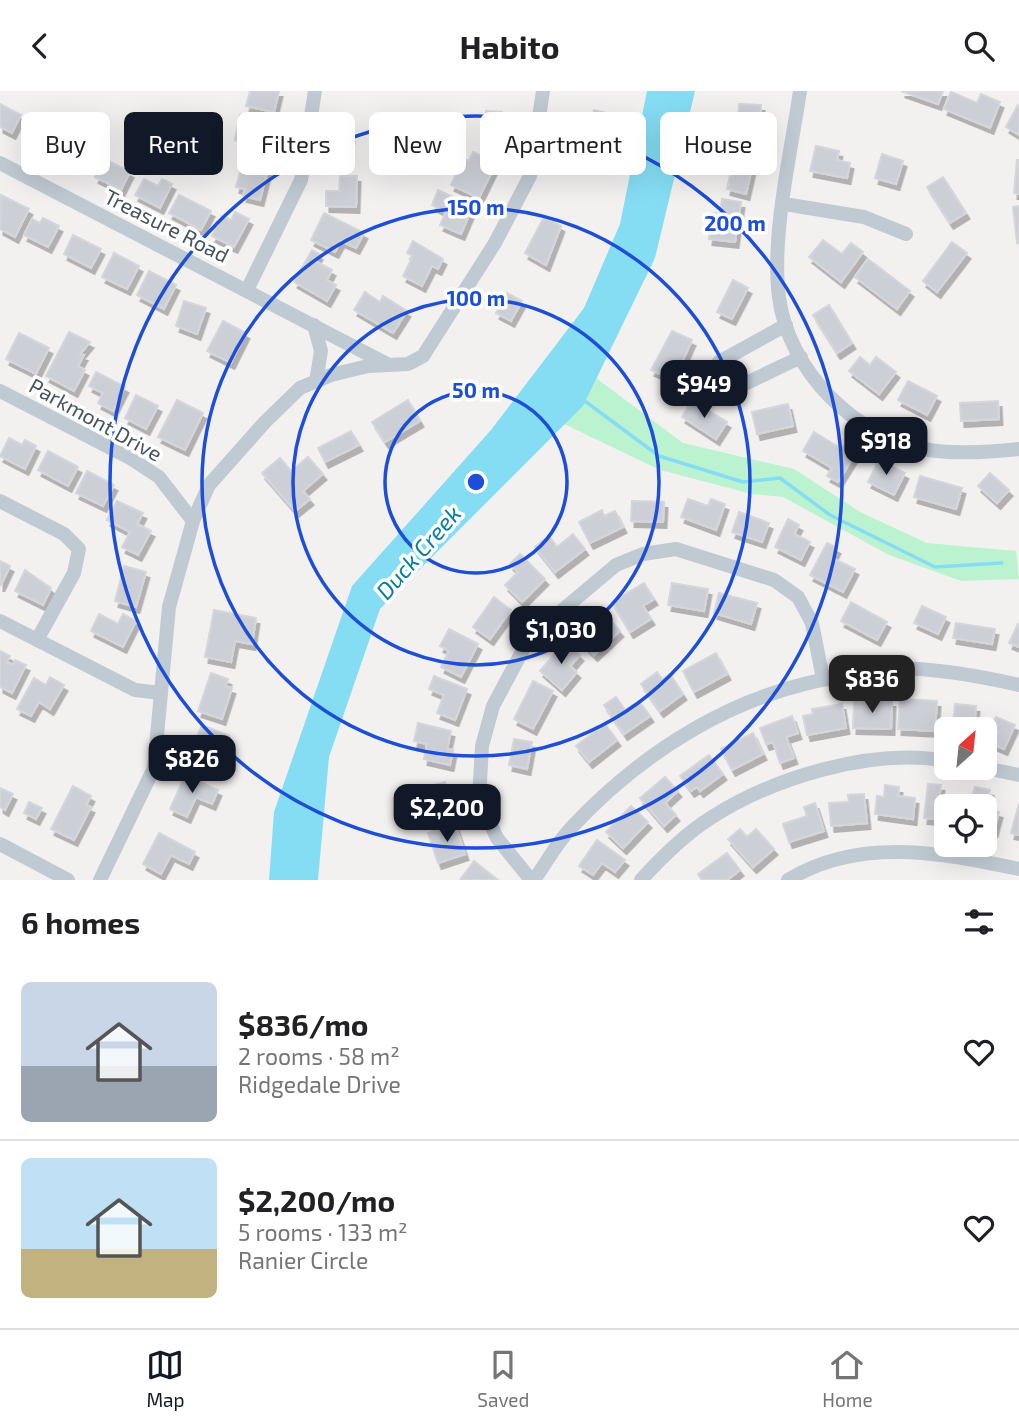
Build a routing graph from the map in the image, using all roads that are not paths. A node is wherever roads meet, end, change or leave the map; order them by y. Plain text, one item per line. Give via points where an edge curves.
1 (315, 91) edge
2 (543, 91) edge
3 (800, 91) edge
4 (0, 163) edge
5 (784, 204) junction
6 (906, 234) dead end
7 (247, 290) junction
8 (314, 325) junction
9 (786, 325) junction
10 (801, 357) junction
11 (390, 365) junction
12 (316, 382) junction
13 (0, 391) edge
14 (1019, 449) edge
15 (0, 501) edge
16 (193, 521) junction
17 (0, 621) edge
18 (37, 640) junction
19 (823, 679) junction
20 (1019, 685) edge
21 (161, 694) junction
22 (934, 761) edge
23 (998, 771) edge
24 (1019, 775) edge
25 (0, 844) edge
26 (1019, 869) edge
27 (68, 880) edge
28 (100, 880) edge
29 (533, 880) edge
30 (641, 880) edge
31 (788, 880) edge

1 - 7 street via 301,180
2 - 11 street via 530,176 495,243 424,356 408,365
3 - 5 street
4 - 7 street, Treasure Road
5 - 6 street via 864,217
5 - 9 street via 777,268
7 - 8 street, Treasure Road
8 - 11 street, Treasure Road
8 - 12 street via 321,351
9 - 10 street
9 - 10 street via 719,362 714,379 724,389 734,389
10 - 14 street via 824,392 859,421 892,439 929,450
11 - 12 street via 368,366
12 - 16 street via 300,388 209,485
13 - 16 street, Parkmont Drive via 159,477
15 - 18 street via 64,534 79,549 74,573
16 - 21 street via 169,607
17 - 18 street
18 - 21 street via 135,690
19 - 20 street via 896,668
19 - 29 street via 754,698 668,744 623,778 569,830
19 - 29 street via 799,597 774,580 676,549 643,554 616,565 524,648 493,706 477,783 478,799 497,838
21 - 28 street via 154,768
22 - 30 street via 887,759 814,771 757,793 709,820
23 - 24 street
25 - 27 street
26 - 31 street via 949,854 896,850 839,860

